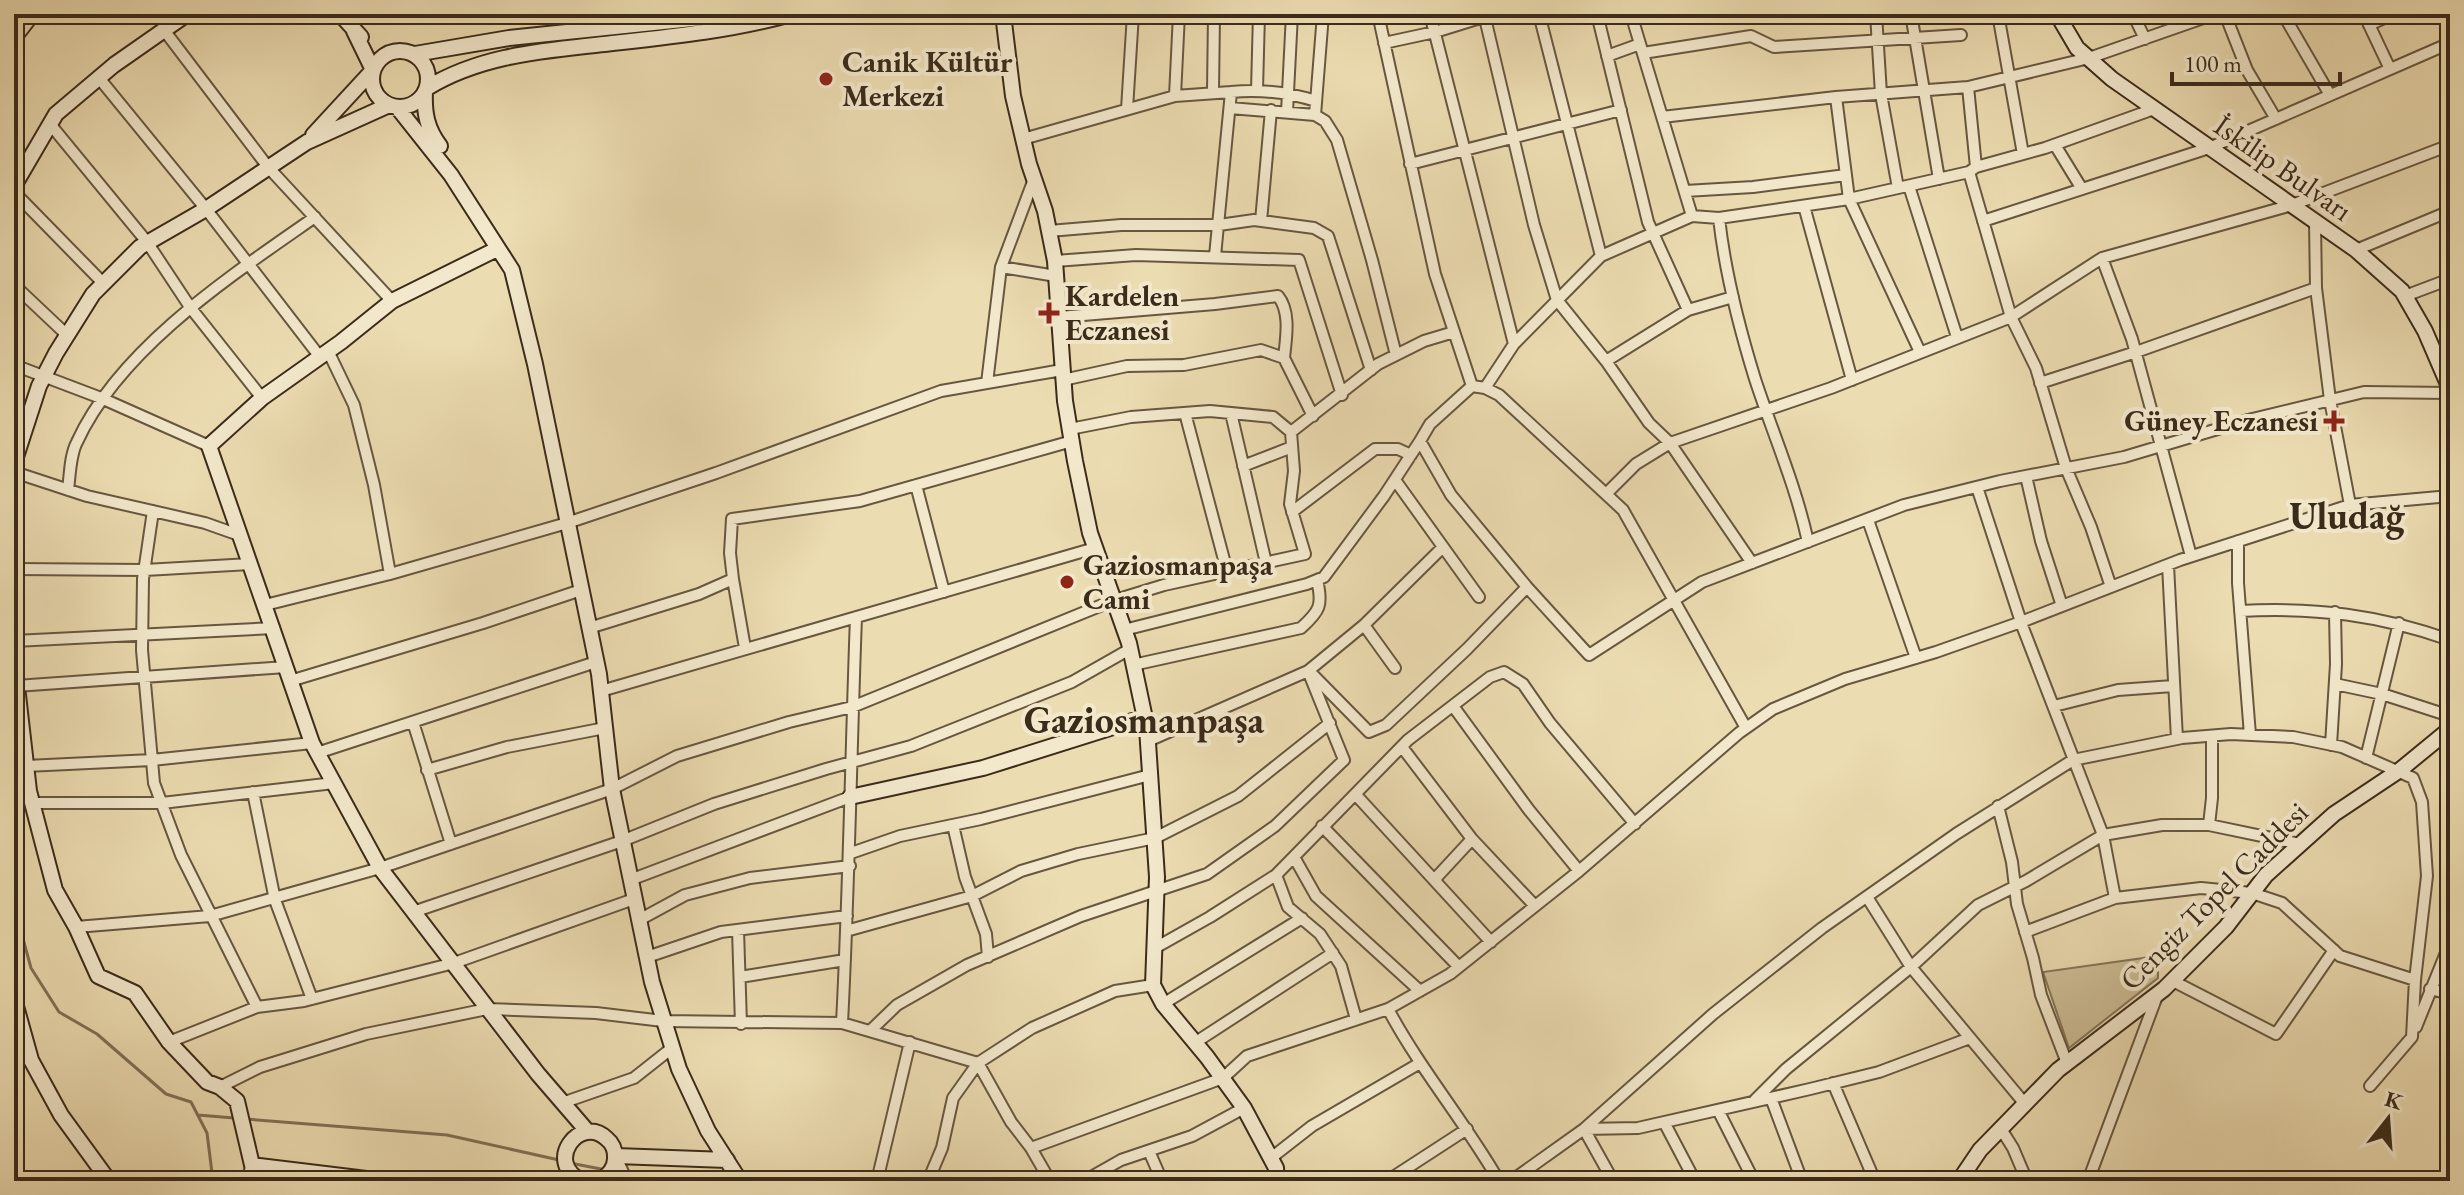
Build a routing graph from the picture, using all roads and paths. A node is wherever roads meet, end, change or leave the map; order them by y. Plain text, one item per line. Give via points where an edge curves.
1 (31, 14) edge
2 (187, 14) edge
3 (340, 14) edge
4 (740, 14) edge
5 (791, 14) edge
6 (1003, 14) edge
7 (1133, 14) edge
8 (1179, 14) edge
9 (1214, 14) edge
10 (1259, 14) edge
11 (1292, 14) edge
12 (1323, 14) edge
13 (1378, 14) edge
14 (1430, 14) edge
15 (1539, 14) edge
16 (1597, 14) edge
17 (1631, 14) edge
18 (1876, 14) edge
19 (1911, 14) edge
20 (1998, 14) edge
21 (2057, 14) edge
22 (2133, 14) edge
23 (2215, 14) edge
24 (2225, 14) edge
25 (2283, 14) edge
26 (2364, 14) edge
27 (2393, 14) edge
28 (1487, 15) edge
29 (2369, 25) junction
30 (164, 30) junction
31 (354, 31) junction
32 (1435, 32) junction
33 (1961, 35) dead end
34 (14, 36) edge
35 (1916, 38) junction
36 (2145, 39) junction
37 (1878, 40) junction
38 (1384, 43) junction
39 (2450, 43) edge
40 (1642, 48) junction
41 (415, 54) junction
42 (383, 56) junction
43 (1607, 56) junction
44 (2089, 58) junction
45 (2390, 69) junction
46 (373, 70) junction
47 (99, 78) junction
48 (2008, 78) junction
49 (1968, 87) junction
50 (426, 90) junction
51 (1257, 90) junction
52 (1213, 91) junction
53 (1923, 91) junction
54 (1231, 92) junction
55 (1288, 93) junction
56 (1881, 94) junction
57 (2330, 95) junction
58 (1175, 96) junction
59 (1836, 97) junction
60 (1316, 101) junction
61 (393, 106) junction
62 (1230, 108) junction
63 (1127, 109) junction
64 (2154, 109) junction
65 (1271, 110) junction
66 (1621, 110) junction
67 (1287, 112) junction
68 (1315, 115) junction
69 (1662, 117) junction
70 (2276, 119) junction
71 (50, 124) junction
72 (1567, 126) junction
73 (1514, 138) junction
74 (1023, 139) junction
75 (307, 142) junction
76 (2055, 145) junction
77 (2450, 145) edge
78 (2209, 148) junction
79 (1464, 152) junction
80 (2023, 154) junction
81 (1410, 164) junction
82 (268, 167) junction
83 (1973, 169) junction
84 (1846, 175) junction
85 (1034, 179) junction
86 (1939, 179) junction
87 (14, 186) edge
88 (1903, 187) junction
89 (2082, 189) junction
90 (1685, 191) junction
91 (14, 192) edge
92 (1849, 199) junction
93 (2292, 205) junction
94 (1804, 206) junction
95 (206, 209) junction
96 (2450, 211) edge
97 (1692, 216) junction
98 (315, 217) junction
99 (1719, 218) junction
100 (1261, 221) junction
101 (1983, 221) junction
102 (2315, 222) junction
103 (1219, 225) junction
104 (1049, 231) junction
105 (1653, 235) junction
106 (147, 242) junction
107 (497, 249) junction
108 (2356, 250) junction
109 (1215, 256) junction
110 (1601, 256) junction
111 (2102, 258) junction
112 (247, 264) junction
113 (508, 264) junction
114 (1001, 267) junction
115 (1056, 268) junction
116 (2450, 279) edge
117 (104, 284) junction
118 (14, 285) edge
119 (2316, 288) junction
120 (2405, 296) junction
121 (1733, 297) junction
122 (1557, 300) junction
123 (392, 301) junction
124 (190, 307) junction
125 (1688, 310) junction
126 (1059, 317) junction
127 (2011, 317) junction
128 (1454, 332) junction
129 (67, 335) junction
130 (1957, 337) junction
131 (1514, 344) junction
132 (1920, 352) junction
133 (2136, 352) junction
134 (324, 354) junction
135 (1396, 355) junction
136 (1284, 358) junction
137 (1606, 361) junction
138 (14, 365) edge
139 (1371, 370) junction
140 (44, 375) junction
141 (1063, 375) junction
142 (1852, 380) junction
143 (987, 383) junction
144 (2040, 383) junction
145 (1472, 386) junction
146 (1485, 388) junction
147 (2450, 391) edge
148 (1342, 395) junction
149 (101, 398) junction
150 (262, 398) junction
151 (2330, 400) junction
152 (1767, 409) junction
153 (1185, 413) junction
154 (1231, 413) junction
155 (1313, 416) junction
156 (1291, 432) junction
157 (1071, 435) junction
158 (1420, 441) junction
159 (1670, 443) junction
160 (209, 446) junction
161 (2162, 446) junction
162 (1292, 447) junction
163 (1411, 455) junction
164 (14, 463) edge
165 (1243, 466) junction
166 (2066, 468) junction
167 (14, 472) edge
168 (2026, 476) junction
169 (1395, 480) junction
170 (916, 485) junction
171 (1977, 487) junction
172 (68, 490) junction
173 (1606, 494) junction
174 (2450, 496) edge
175 (2350, 505) junction
176 (153, 511) junction
177 (1292, 512) junction
178 (1868, 520) junction
179 (567, 523) junction
180 (239, 535) junction
181 (2238, 541) junction
182 (1808, 542) junction
183 (1443, 547) junction
184 (1095, 548) junction
185 (2191, 556) junction
186 (1266, 563) junction
187 (1752, 563) junction
188 (250, 564) junction
189 (2168, 565) junction
190 (14, 569) edge
191 (145, 570) junction
192 (1227, 571) junction
193 (390, 574) junction
194 (733, 579) junction
195 (1317, 580) junction
196 (1527, 587) junction
197 (2111, 587) junction
198 (581, 590) junction
199 (944, 592) junction
200 (1479, 597) dead end
201 (1674, 599) junction
202 (1112, 601) junction
203 (265, 605) junction
204 (2062, 606) junction
205 (2240, 611) junction
206 (2335, 612) junction
207 (856, 617) junction
208 (2021, 622) junction
209 (2399, 623) junction
210 (1364, 625) junction
211 (274, 628) junction
212 (589, 628) junction
213 (1124, 630) junction
214 (142, 635) junction
215 (2450, 640) edge
216 (14, 641) edge
217 (745, 648) junction
218 (1132, 657) junction
219 (1916, 658) junction
220 (14, 660) edge
221 (596, 662) junction
222 (1395, 668) dead end
223 (1308, 671) junction
224 (288, 674) junction
225 (145, 678) junction
226 (2335, 684) junction
227 (16, 686) junction
228 (2173, 686) junction
229 (601, 691) junction
230 (2382, 694) junction
231 (1453, 706) junction
232 (2054, 706) junction
233 (852, 707) junction
234 (2450, 716) edge
235 (1145, 717) junction
236 (413, 722) junction
237 (1330, 723) junction
238 (605, 728) junction
239 (1746, 728) junction
240 (2450, 729) edge
241 (2250, 735) junction
242 (2212, 736) junction
243 (2177, 739) junction
244 (1148, 741) junction
245 (2331, 745) junction
246 (1402, 747) junction
247 (314, 748) junction
248 (2366, 758) junction
249 (152, 760) junction
250 (2073, 760) junction
251 (849, 762) junction
252 (26, 766) junction
253 (427, 770) junction
254 (2400, 770) junction
255 (1150, 775) junction
256 (334, 783) junction
257 (612, 789) junction
258 (253, 792) junction
259 (1356, 795) junction
260 (850, 797) junction
261 (32, 803) junction
262 (162, 803) junction
263 (1998, 806) junction
264 (1635, 824) junction
265 (953, 825) junction
266 (2209, 825) junction
267 (1322, 826) junction
268 (2103, 835) junction
269 (1155, 838) junction
270 (1472, 839) junction
271 (622, 841) junction
272 (451, 844) junction
273 (2300, 844) junction
274 (851, 853) junction
275 (1294, 857) junction
276 (850, 866) junction
277 (380, 868) junction
278 (1579, 871) junction
279 (1276, 875) junction
280 (630, 880) junction
281 (1434, 880) junction
282 (2015, 886) junction
283 (1157, 892) junction
284 (2252, 893) junction
285 (972, 896) junction
286 (1867, 897) junction
287 (2115, 898) junction
288 (634, 899) junction
289 (275, 900) junction
290 (1535, 906) junction
291 (413, 912) junction
292 (210, 916) junction
293 (847, 916) junction
294 (1302, 918) junction
295 (639, 920) junction
296 (76, 927) junction
297 (738, 930) junction
298 (846, 931) junction
299 (2025, 932) junction
300 (1491, 942) junction
301 (2450, 943) edge
302 (1155, 948) junction
303 (2334, 950) junction
304 (1333, 953) junction
305 (647, 957) junction
306 (988, 957) junction
307 (845, 960) junction
308 (454, 963) junction
309 (1459, 967) junction
310 (1911, 967) junction
311 (740, 977) junction
312 (2415, 980) junction
313 (2173, 981) junction
314 (1153, 985) junction
315 (2430, 989) junction
316 (1420, 991) junction
317 (2158, 994) junction
318 (2450, 994) edge
319 (14, 999) edge
320 (312, 999) junction
321 (1163, 1004) junction
322 (257, 1007) junction
323 (487, 1009) junction
324 (1388, 1009) junction
325 (1356, 1019) junction
326 (663, 1021) junction
327 (842, 1023) junction
328 (741, 1024) junction
329 (870, 1031) junction
330 (2412, 1037) junction
331 (1970, 1038) junction
332 (169, 1042) junction
333 (910, 1042) junction
334 (1196, 1042) junction
335 (672, 1048) junction
336 (978, 1063) junction
337 (1420, 1063) junction
338 (2067, 1063) junction
339 (1223, 1078) junction
340 (1833, 1083) junction
341 (2370, 1086) dead end
342 (220, 1087) junction
343 (1771, 1098) junction
344 (1755, 1100) junction
345 (562, 1103) junction
346 (2025, 1104) junction
347 (1244, 1108) junction
348 (1718, 1110) junction
349 (1664, 1122) junction
350 (1467, 1129) junction
351 (1584, 1129) junction
352 (2001, 1129) junction
353 (588, 1132) junction
354 (1031, 1148) junction
355 (1149, 1151) junction
356 (616, 1156) junction
357 (1271, 1158) junction
358 (727, 1160) junction
359 (252, 1165) junction
360 (576, 1180) edge
361 (109, 1181) edge
362 (246, 1181) edge
363 (383, 1181) edge
364 (599, 1181) edge
365 (627, 1181) edge
366 (740, 1181) edge
367 (877, 1181) edge
368 (928, 1181) edge
369 (1050, 1181) edge
370 (1084, 1181) edge
371 (1162, 1181) edge
372 (1277, 1181) edge
373 (1387, 1181) edge
374 (1499, 1181) edge
375 (1511, 1181) edge
376 (1613, 1181) edge
377 (1695, 1181) edge
378 (1754, 1181) edge
379 (1802, 1181) edge
380 (1875, 1181) edge
381 (1959, 1181) edge
382 (2027, 1181) edge
383 (2088, 1181) edge

1 - 34 main road
2 - 30 street
3 - 31 street
4 - 41 street via 509,38
5 - 50 street via 745,27 493,59 452,72
6 - 74 street
7 - 63 street
8 - 58 street
9 - 52 street
10 - 51 street
11 - 55 street
12 - 60 street
13 - 38 street
14 - 32 street
15 - 72 street
16 - 43 street
17 - 40 street
18 - 37 street
19 - 35 street
20 - 48 street
21 - 44 street, İskilip Bulvarı
22 - 36 street
23 - 36 street
24 - 70 street via 2247,70
25 - 57 street
26 - 29 street
27 - 29 street
28 - 32 street
28 - 73 street
29 - 45 street
30 - 47 street
30 - 82 street
31 - 42 street
31 - 46 street
32 - 38 street
32 - 79 street
33 - 35 street
35 - 37 street
35 - 53 street
36 - 44 street
37 - 40 street via 1774,47 1751,36
37 - 56 street
38 - 81 street
39 - 45 street
40 - 43 street
40 - 69 street
41 - 42 street via 398,50
41 - 50 street via 427,69
42 - 46 street
43 - 66 street
44 - 48 street
44 - 64 street, İskilip Bulvarı
45 - 57 street
46 - 61 street via 373,86
46 - 75 street
47 - 71 street
47 - 95 street
48 - 49 street
48 - 80 street
49 - 53 street
49 - 83 street
50 - 61 street via 415,103
50 - 113 street via 424,112 431,134 496,230
51 - 54 street
51 - 55 street
52 - 54 street
52 - 58 street
53 - 56 street
53 - 86 street
54 - 62 street
55 - 60 street
55 - 67 street
56 - 59 street
56 - 88 street
57 - 70 street
58 - 63 street
59 - 69 street
59 - 84 street
60 - 68 street
61 - 75 street
61 - 107 street via 451,175
62 - 65 street
62 - 103 street
63 - 74 street
64 - 76 street
64 - 78 street, İskilip Bulvarı
65 - 67 street
65 - 100 street
66 - 72 street
66 - 105 street
67 - 68 street
68 - 135 street via 1337,140
69 - 90 street
70 - 78 street
71 - 87 street
71 - 106 street
72 - 73 street
72 - 110 street
73 - 79 street
73 - 122 street
74 - 85 street
75 - 82 street
76 - 80 street
76 - 89 street
77 - 93 street
78 - 89 street
78 - 93 street, İskilip Bulvarı
79 - 81 street
79 - 131 street
80 - 83 street
81 - 128 street
82 - 95 street
82 - 98 street
83 - 86 street
83 - 101 street
84 - 90 street
84 - 92 street
85 - 104 street
85 - 114 street
86 - 88 street
88 - 92 street
88 - 130 street
89 - 101 street
90 - 97 street
91 - 117 street
92 - 94 street
92 - 132 street
93 - 102 street, İskilip Bulvarı
93 - 111 street
94 - 99 street
94 - 142 street
95 - 106 street
95 - 112 street
96 - 108 street
97 - 99 street
97 - 105 street
98 - 112 street
98 - 123 street
99 - 121 street
100 - 103 street
100 - 139 street via 1314,228 1328,236
101 - 127 street
102 - 108 street, İskilip Bulvarı
102 - 119 street
103 - 104 street
103 - 109 street
104 - 115 street
105 - 110 street
105 - 125 street
106 - 117 street
106 - 124 street
107 - 113 street
107 - 123 street
108 - 120 street, İskilip Bulvarı
109 - 115 street via 1136,255
109 - 148 street via 1299,260
110 - 122 street
111 - 127 street
111 - 133 street
112 - 124 street
112 - 134 street
113 - 179 street via 535,364
114 - 115 street
114 - 143 street
115 - 126 street
116 - 120 street
117 - 129 street
118 - 129 street
119 - 133 street
119 - 151 street
120 - 147 street, İskilip Bulvarı
121 - 125 street
121 - 152 street
122 - 131 street
122 - 137 street
123 - 134 street
124 - 149 street
124 - 150 street
125 - 137 street
126 - 136 street via 1278,296 1284,303 1287,332
126 - 141 street
127 - 130 street
127 - 144 street
128 - 135 street
128 - 145 street
129 - 140 street
130 - 132 street
131 - 146 street
132 - 142 street
133 - 144 street
133 - 161 street
134 - 150 street
134 - 193 street via 354,405
135 - 139 street
136 - 141 street via 1261,350 1184,365
136 - 155 street
137 - 159 street via 1649,423
138 - 140 street
139 - 148 street
140 - 149 street
140 - 164 street
141 - 143 street
141 - 157 street
142 - 152 street
143 - 179 street via 941,391
144 - 166 street
145 - 146 street
145 - 158 street via 1430,424
146 - 173 street
147 - 151 street via 2364,392
148 - 155 street
149 - 160 street
149 - 172 street via 75,445
150 - 160 street
151 - 161 street
151 - 175 street
152 - 159 street
152 - 182 street
153 - 154 street
153 - 157 street via 1131,417
153 - 192 street
154 - 156 street via 1273,417
154 - 165 street
155 - 156 street
156 - 162 street
157 - 170 street
157 - 184 street
158 - 163 street
158 - 196 street via 1451,495
159 - 173 street via 1636,464
159 - 187 street
160 - 180 street
161 - 166 street
161 - 185 street
162 - 165 street
162 - 177 street
163 - 169 street
163 - 177 street via 1375,449
165 - 186 street
166 - 168 street
166 - 197 street
167 - 172 street
168 - 171 street
168 - 204 street
169 - 183 street
169 - 195 street
170 - 194 street via 860,501 732,519
170 - 199 street
171 - 178 street
171 - 208 street
172 - 176 street
173 - 201 street via 1623,510
174 - 175 street
175 - 181 street
176 - 180 street
176 - 191 street
177 - 186 street via 1305,554
178 - 182 street
178 - 219 street
179 - 193 street
179 - 198 street
180 - 188 street
181 - 185 street
181 - 205 street
182 - 187 street
183 - 200 street
183 - 210 street
184 - 199 street
184 - 202 street
185 - 189 street
186 - 192 street
187 - 201 street
188 - 191 street
188 - 203 street
189 - 197 street
189 - 228 street
190 - 191 street
191 - 214 street
192 - 202 street
193 - 203 street
194 - 212 street
194 - 217 street
195 - 213 street
195 - 218 street via 1318,613 1301,628
196 - 201 street via 1589,655
196 - 223 street via 1386,725 1369,732
197 - 204 street
198 - 212 street
198 - 224 street via 483,623
199 - 207 street
201 - 239 street
202 - 213 street
202 - 233 street
203 - 211 street
204 - 208 street
205 - 206 street
205 - 241 street
206 - 209 street
206 - 226 street
207 - 217 street
207 - 233 street
208 - 219 street
208 - 232 street
209 - 215 street
209 - 230 street
210 - 222 street
210 - 223 street
211 - 214 street
211 - 224 street
212 - 221 street
213 - 218 street
214 - 216 street
214 - 225 street
217 - 229 street
218 - 235 street
218 - 251 street via 911,746
219 - 239 street via 1797,698
220 - 227 street
221 - 229 street
221 - 236 street
223 - 237 street
223 - 244 street
224 - 225 street
224 - 247 street
225 - 227 street
225 - 249 street
226 - 230 street
226 - 245 street
227 - 252 street
228 - 232 street via 2118,690
228 - 243 street
229 - 238 street
230 - 234 street
230 - 248 street
231 - 246 street
231 - 264 street via 1504,672 1523,684
231 - 278 street
232 - 250 street
233 - 251 street
233 - 257 street via 677,756
235 - 244 street
235 - 260 street via 983,768
236 - 247 street
236 - 253 street
237 - 269 street via 1238,796
237 - 283 street via 1344,760 1275,826 1207,874
238 - 253 street via 507,747
238 - 257 street
239 - 264 street
240 - 254 street, Cengiz Topel Caddesi
241 - 242 street
241 - 245 street
242 - 243 street
242 - 266 street
243 - 250 street
244 - 255 street
245 - 248 street
246 - 259 street
246 - 270 street
247 - 249 street
247 - 256 street
248 - 254 street
249 - 252 street
249 - 262 street
250 - 263 street
250 - 268 street
251 - 260 street
251 - 271 street via 714,804
252 - 261 street
253 - 272 street
254 - 273 street, Cengiz Topel Caddesi
254 - 312 street via 2413,778 2426,834 2427,876
255 - 265 street
255 - 269 street
256 - 258 street
256 - 277 street
257 - 271 street
257 - 272 street
258 - 262 street
258 - 289 street
259 - 267 street
259 - 281 street
260 - 274 street
260 - 280 street
261 - 262 street
261 - 296 street via 55,890
262 - 292 street
263 - 282 street
263 - 286 street
264 - 278 street
265 - 274 street
265 - 285 street
266 - 268 street via 2162,825
266 - 273 street
267 - 275 street
267 - 309 street
268 - 282 street
268 - 287 street
269 - 283 street
269 - 285 street via 1021,871
270 - 281 street
270 - 290 street
271 - 280 street
271 - 291 street
272 - 277 street
273 - 284 street, Cengiz Topel Caddesi
274 - 276 street
275 - 279 street
275 - 316 street via 1316,896
276 - 293 street
276 - 295 street via 750,878 685,895
277 - 289 street
277 - 291 street
278 - 290 street
279 - 294 street via 1288,907
279 - 302 street
280 - 288 street
281 - 300 street
282 - 299 street
282 - 310 street via 1978,905
283 - 302 street
283 - 306 street via 1081,916
284 - 287 street via 2201,888
284 - 303 street via 2282,903
284 - 313 street, Cengiz Topel Caddesi
285 - 298 street
285 - 306 street
286 - 310 street
286 - 351 street via 1713,1014
287 - 299 street
288 - 295 street
288 - 308 street
289 - 292 street
289 - 320 street
290 - 300 street
291 - 308 street
292 - 296 street
292 - 322 street
293 - 297 street
293 - 298 street
294 - 304 street
294 - 321 street
295 - 305 street
296 - 332 street via 98,976 135,993
297 - 305 street
297 - 311 street
298 - 307 street
299 - 338 street
300 - 309 street
301 - 315 street
302 - 314 street
303 - 312 street
303 - 313 street via 2276,1034
304 - 325 street
304 - 334 street
305 - 326 street
306 - 329 street via 897,1005
307 - 311 street
307 - 327 street
308 - 320 street
308 - 323 street
309 - 316 street
310 - 331 street
310 - 344 street
311 - 328 street
312 - 330 street
313 - 317 street, Cengiz Topel Caddesi
314 - 321 street
314 - 336 street via 1101,997 1032,1028
315 - 318 street
315 - 330 street
316 - 324 street
317 - 338 street, Cengiz Topel Caddesi
317 - 383 street
319 - 361 street via 31,1060 61,1115
320 - 322 street
321 - 334 street
322 - 332 street
323 - 326 street
323 - 342 street via 366,1034 260,1067
323 - 345 street
324 - 325 street
324 - 337 street
325 - 339 street via 1247,1056
326 - 328 street
326 - 335 street
327 - 328 street
327 - 329 street
329 - 333 street
330 - 341 street
331 - 340 street
331 - 346 street
332 - 342 street via 207,1082
333 - 336 street
333 - 367 street
334 - 339 street
335 - 345 street via 634,1078
335 - 358 street via 708,1131
336 - 354 street
336 - 368 street via 953,1098
337 - 350 street
337 - 357 street via 1312,1126
338 - 346 street, Cengiz Topel Caddesi
339 - 347 street
339 - 354 street
340 - 343 street
340 - 380 street
342 - 359 street via 237,1101
343 - 344 street
343 - 379 street
344 - 348 street
345 - 353 street
346 - 352 street, Cengiz Topel Caddesi
347 - 355 street via 1192,1136
347 - 357 street
348 - 349 street
348 - 378 street
349 - 351 street
349 - 377 street
350 - 373 street
350 - 374 street
351 - 375 street
351 - 376 street
352 - 381 street, Cengiz Topel Caddesi
352 - 382 street
353 - 356 street via 610,1141
353 - 360 street via 574,1138 566,1151 566,1166
354 - 369 street
355 - 370 street
355 - 371 street
356 - 358 street
356 - 364 street via 611,1171
356 - 365 street
357 - 372 street
358 - 366 street
359 - 362 street
359 - 363 street

